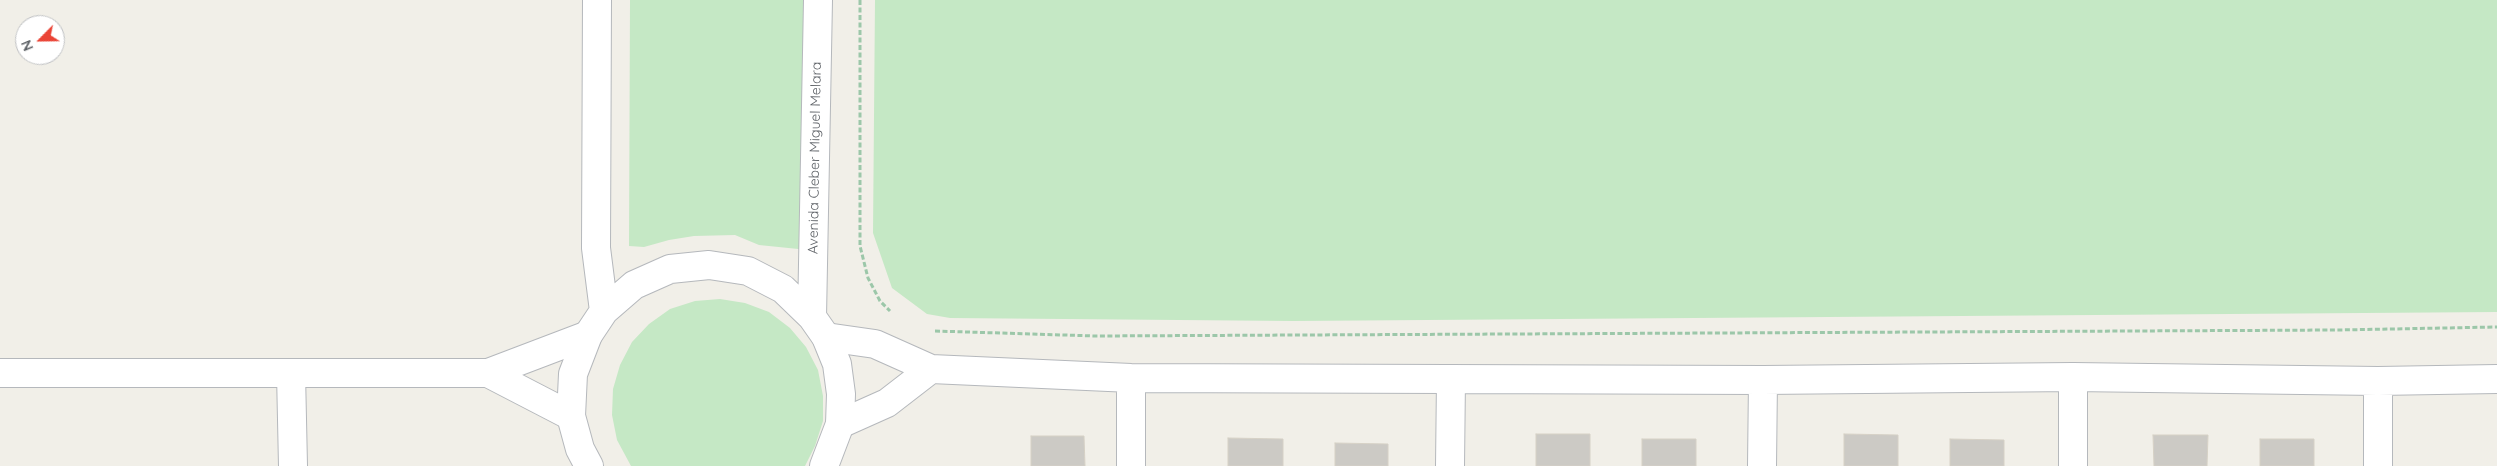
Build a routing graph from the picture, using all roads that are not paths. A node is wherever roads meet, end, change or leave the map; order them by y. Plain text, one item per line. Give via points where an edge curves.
1 (597, 0) edge
2 (818, 0) edge
3 (604, 311) junction
4 (819, 327) junction
5 (588, 335) junction
6 (931, 369) junction
7 (291, 372) junction
8 (0, 373) edge
9 (488, 373) junction
10 (2073, 377) junction
11 (1131, 378) junction
12 (1451, 379) junction
13 (2497, 379) edge
14 (1763, 380) junction
15 (2378, 381) junction
16 (571, 416) junction
17 (840, 424) junction
18 (826, 465) edge
19 (293, 466) edge
20 (589, 466) edge
21 (1132, 466) edge
22 (1450, 466) edge
23 (1762, 466) edge
24 (2073, 466) edge
25 (2378, 466) edge

1 - 3 street via 596,248
2 - 4 street, Avenida Cleber Miguel Melara
3 - 4 street via 634,285 670,270 709,265 748,271 783,289
3 - 5 street
4 - 6 street via 875,344
4 - 17 street via 838,374
5 - 9 street
5 - 16 street via 573,374
6 - 11 street
6 - 17 street via 887,403
7 - 8 street
7 - 9 street
7 - 19 street
9 - 16 street
10 - 14 street
10 - 15 street
10 - 24 street
11 - 12 street
11 - 21 street
12 - 14 street
12 - 22 street
13 - 15 street
14 - 23 street
15 - 25 street
16 - 20 street via 580,449
17 - 18 street

